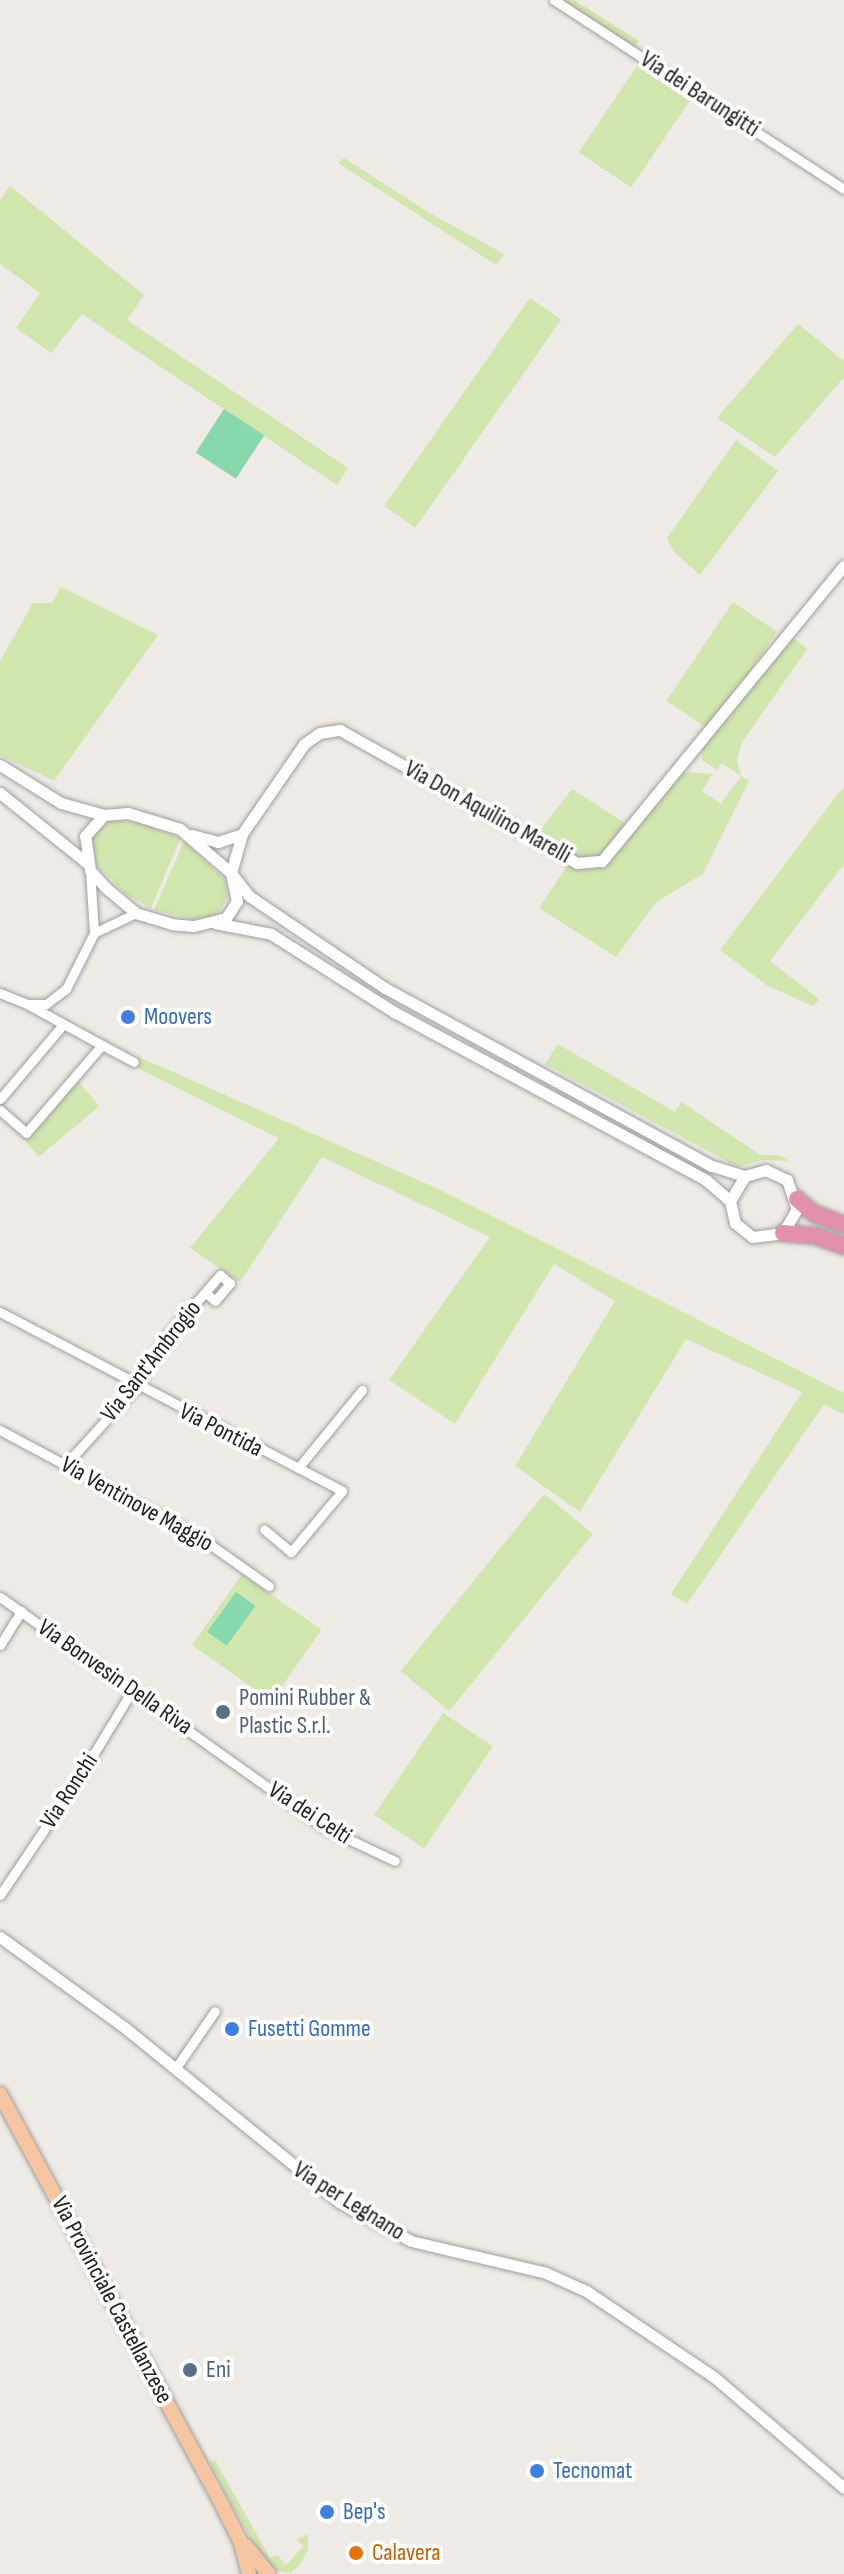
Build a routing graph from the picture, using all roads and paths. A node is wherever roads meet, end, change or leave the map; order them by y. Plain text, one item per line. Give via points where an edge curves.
1 (554, 0) edge
2 (844, 189) edge
3 (844, 565) edge
4 (0, 765) edge
5 (0, 793) edge
6 (104, 815) junction
7 (242, 834) junction
8 (192, 835) junction
9 (89, 867) junction
10 (231, 873) junction
11 (138, 913) junction
12 (215, 923) junction
13 (94, 933) junction
14 (0, 993) edge
15 (27, 1004) junction
16 (62, 1026) junction
17 (102, 1045) junction
18 (134, 1062) dead end
19 (0, 1099) edge
20 (0, 1110) edge
21 (745, 1176) junction
22 (797, 1199) junction
23 (730, 1201) junction
24 (844, 1225) edge
25 (783, 1233) junction
26 (844, 1246) edge
27 (205, 1292) dead end
28 (0, 1312) edge
29 (137, 1386) junction
30 (362, 1390) dead end
31 (0, 1430) edge
32 (66, 1464) junction
33 (298, 1468) junction
34 (264, 1529) dead end
35 (269, 1586) dead end
36 (0, 1597) edge
37 (21, 1611) junction
38 (0, 1645) edge
39 (129, 1685) junction
40 (229, 1758) joint
41 (395, 1861) dead end
42 (0, 1895) edge
43 (0, 1937) edge
44 (215, 2011) dead end
45 (175, 2069) junction
46 (0, 2094) edge
47 (844, 2488) edge
48 (240, 2540) junction
49 (249, 2574) edge
50 (269, 2574) edge

1 - 2 street, Via dei Barungitti
3 - 7 street, Via Don Aquilino Marelli via 602,861 577,863 340,730 320,733 304,744
4 - 6 street via 61,803
5 - 9 street
6 - 8 street via 128,813
6 - 9 street via 85,836
7 - 8 street via 218,842
7 - 10 street, Via Don Aquilino Marelli
8 - 10 street
9 - 11 street
9 - 13 street
10 - 12 street, Via Don Aquilino Marelli via 237,901
10 - 21 street via 260,907 385,988 712,1166
11 - 12 street via 182,926
11 - 13 street
12 - 23 street via 271,934 394,1012 706,1180
13 - 15 street via 66,989 46,1004
14 - 15 street
15 - 16 street
16 - 17 street
16 - 19 street
17 - 18 street
17 - 20 street via 26,1133
21 - 22 street via 777,1173
21 - 23 street
22 - 24 highway via 813,1213
22 - 25 street via 795,1218
23 - 25 street via 742,1231 763,1239
25 - 26 highway
27 - 29 street, Via Sant'Ambrogio via 165,1338
28 - 29 street, Via Pontida
29 - 32 street, Via Sant'Ambrogio
29 - 33 street, Via Pontida
30 - 33 street
31 - 32 street, Via Ventinove Maggio
32 - 35 street, Via Ventinove Maggio via 198,1536
33 - 34 street, Via Pontida via 342,1491 291,1552
36 - 37 street, Via Bonvesin Della Riva
37 - 38 street
37 - 39 street, Via Bonvesin Della Riva
39 - 40 street, Via Bonvesin Della Riva
39 - 42 street, Via Ronchi via 130,1694 108,1730
40 - 41 street, Via dei Celti via 325,1828
43 - 45 street, Via per Legnano
44 - 45 street
45 - 47 street, Via per Legnano via 299,2173 379,2226 425,2246 546,2273 621,2312 714,2377
46 - 48 main road, Via Provinciale Castellanzese
48 - 49 main road
48 - 50 main road

